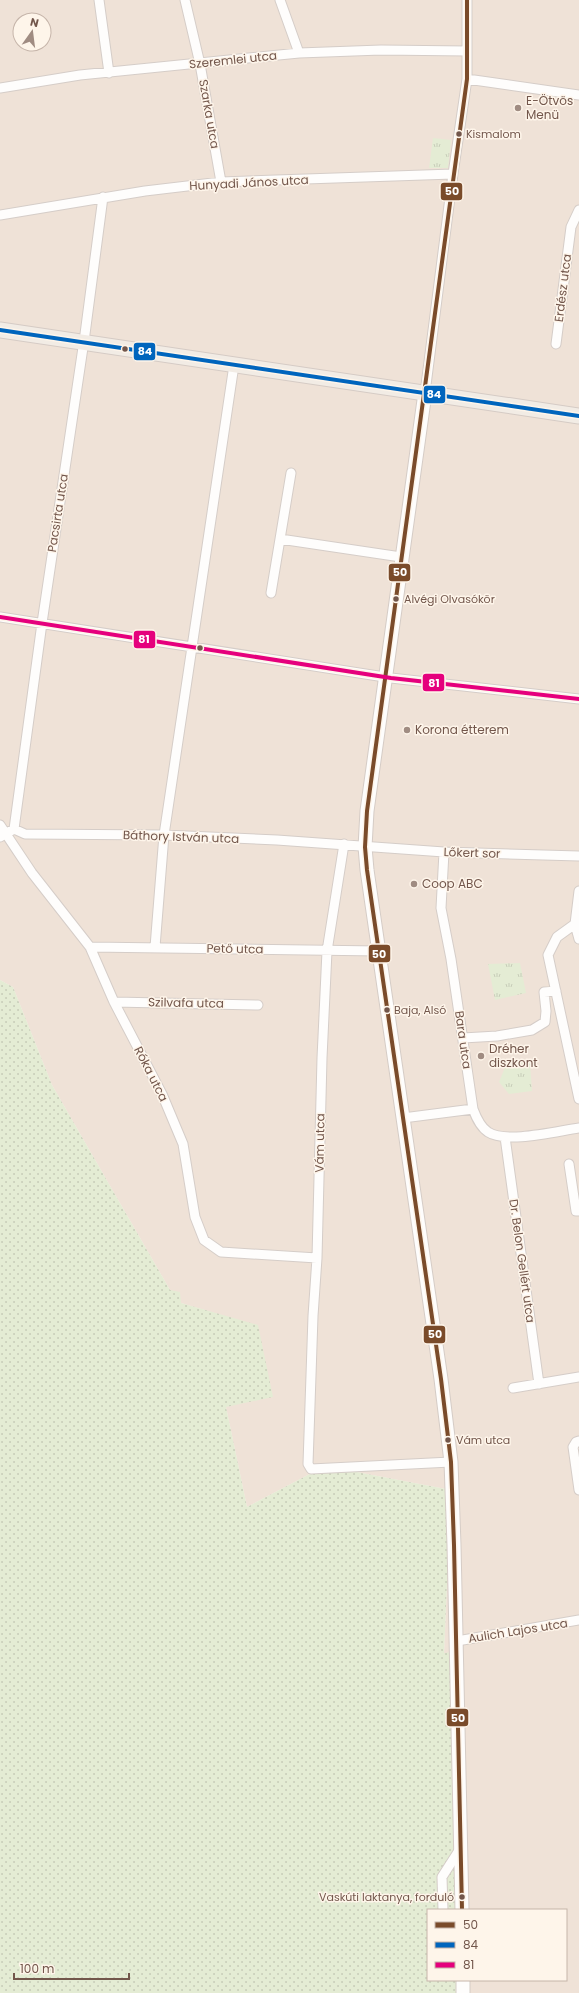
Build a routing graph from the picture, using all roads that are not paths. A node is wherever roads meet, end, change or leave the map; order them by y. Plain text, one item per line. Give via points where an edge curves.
1 (100, 0) edge
2 (185, 0) edge
3 (280, 0) edge
4 (467, 0) edge
5 (467, 50) junction
6 (299, 53) junction
7 (200, 64) junction
8 (109, 73) junction
9 (467, 79) junction
10 (0, 88) edge
11 (579, 95) edge
12 (453, 174) junction
13 (220, 182) junction
14 (103, 197) junction
15 (579, 210) edge
16 (0, 215) edge
17 (0, 330) edge
18 (84, 342) junction
19 (556, 344) dead end
20 (234, 366) junction
21 (425, 393) junction
22 (579, 416) edge
23 (290, 473) dead end
24 (280, 539) junction
25 (401, 557) junction
26 (272, 593) dead end
27 (0, 617) edge
28 (42, 623) junction
29 (191, 647) junction
30 (385, 676) junction
31 (579, 699) edge
32 (0, 825) edge
33 (7, 833) edge
34 (164, 835) junction
35 (344, 844) junction
36 (365, 847) junction
37 (444, 852) junction
38 (579, 856) edge
39 (579, 890) edge
40 (575, 924) junction
41 (579, 939) edge
42 (90, 947) junction
43 (155, 947) junction
44 (327, 951) junction
45 (379, 951) junction
46 (556, 991) junction
47 (114, 1002) junction
48 (258, 1005) dead end
49 (463, 1038) junction
50 (579, 1098) edge
51 (473, 1109) junction
52 (403, 1118) junction
53 (579, 1128) edge
54 (504, 1137) junction
55 (569, 1164) dead end
56 (579, 1211) edge
57 (317, 1258) junction
58 (579, 1378) edge
59 (539, 1384) junction
60 (513, 1388) dead end
61 (578, 1441) edge
62 (451, 1462) junction
63 (579, 1490) edge
64 (579, 1620) edge
65 (457, 1641) junction
66 (460, 1849) junction
67 (443, 1909) edge
68 (462, 1909) edge
69 (463, 1981) edge
70 (463, 1993) edge

1 - 8 street
2 - 7 street, Szarka utca
3 - 6 street
4 - 5 street
5 - 6 street, Szeremlei utca
5 - 9 street
6 - 7 street, Szeremlei utca
7 - 8 street, Szeremlei utca
7 - 13 street, Szarka utca
8 - 10 street, Szeremlei utca
9 - 11 street
9 - 12 street
12 - 13 street, Hunyadi János utca
12 - 21 street
13 - 14 street, Hunyadi János utca
14 - 16 street, Hunyadi János utca
14 - 18 street, Pacsirta utca
15 - 19 street, Erdész utca via 571,227
17 - 18 main road
18 - 20 main road
18 - 28 street, Pacsirta utca
20 - 21 main road
20 - 29 street
21 - 22 main road
21 - 25 main road
23 - 24 street
24 - 25 street
24 - 26 street
25 - 30 main road
27 - 28 street
28 - 29 street
28 - 33 street, Pacsirta utca
29 - 30 street
29 - 34 street
30 - 31 street
30 - 36 main road via 367,811
32 - 33 street, Róka utca
33 - 34 street, Báthory István utca
33 - 42 street, Róka utca via 32,873
34 - 35 street, Báthory István utca
34 - 43 street
35 - 36 street, Báthory István utca
35 - 44 street, Vám utca
36 - 37 street, Lőkert sor
36 - 45 main road
37 - 38 street, Lőkert sor
37 - 49 street, Bara utca via 441,908
39 - 40 street
40 - 41 street
40 - 46 street via 556,937 548,955
42 - 43 street, Pető utca
42 - 47 street, Róka utca
43 - 44 street, Pető utca
44 - 45 street, Pető utca
44 - 57 street, Vám utca
45 - 52 main road
46 - 49 street via 544,992 545,1022 532,1030
46 - 50 street
47 - 48 street, Szilvafa utca
47 - 57 street, Róka utca via 162,1094 183,1144 195,1217 204,1240 221,1252
49 - 51 street, Bara utca
51 - 52 street
51 - 54 street, Bara utca via 487,1132
52 - 62 main road
53 - 54 street, Bara utca
54 - 59 street, Dr. Belon Gellért utca
55 - 56 street via 576,1211
57 - 62 street, Vám utca via 308,1464 311,1469
58 - 59 street
59 - 60 street
61 - 63 street via 573,1447
62 - 65 main road
64 - 65 street, Aulich Lajos utca
65 - 66 main road
66 - 67 street via 442,1877
66 - 68 main road
69 - 70 main road

